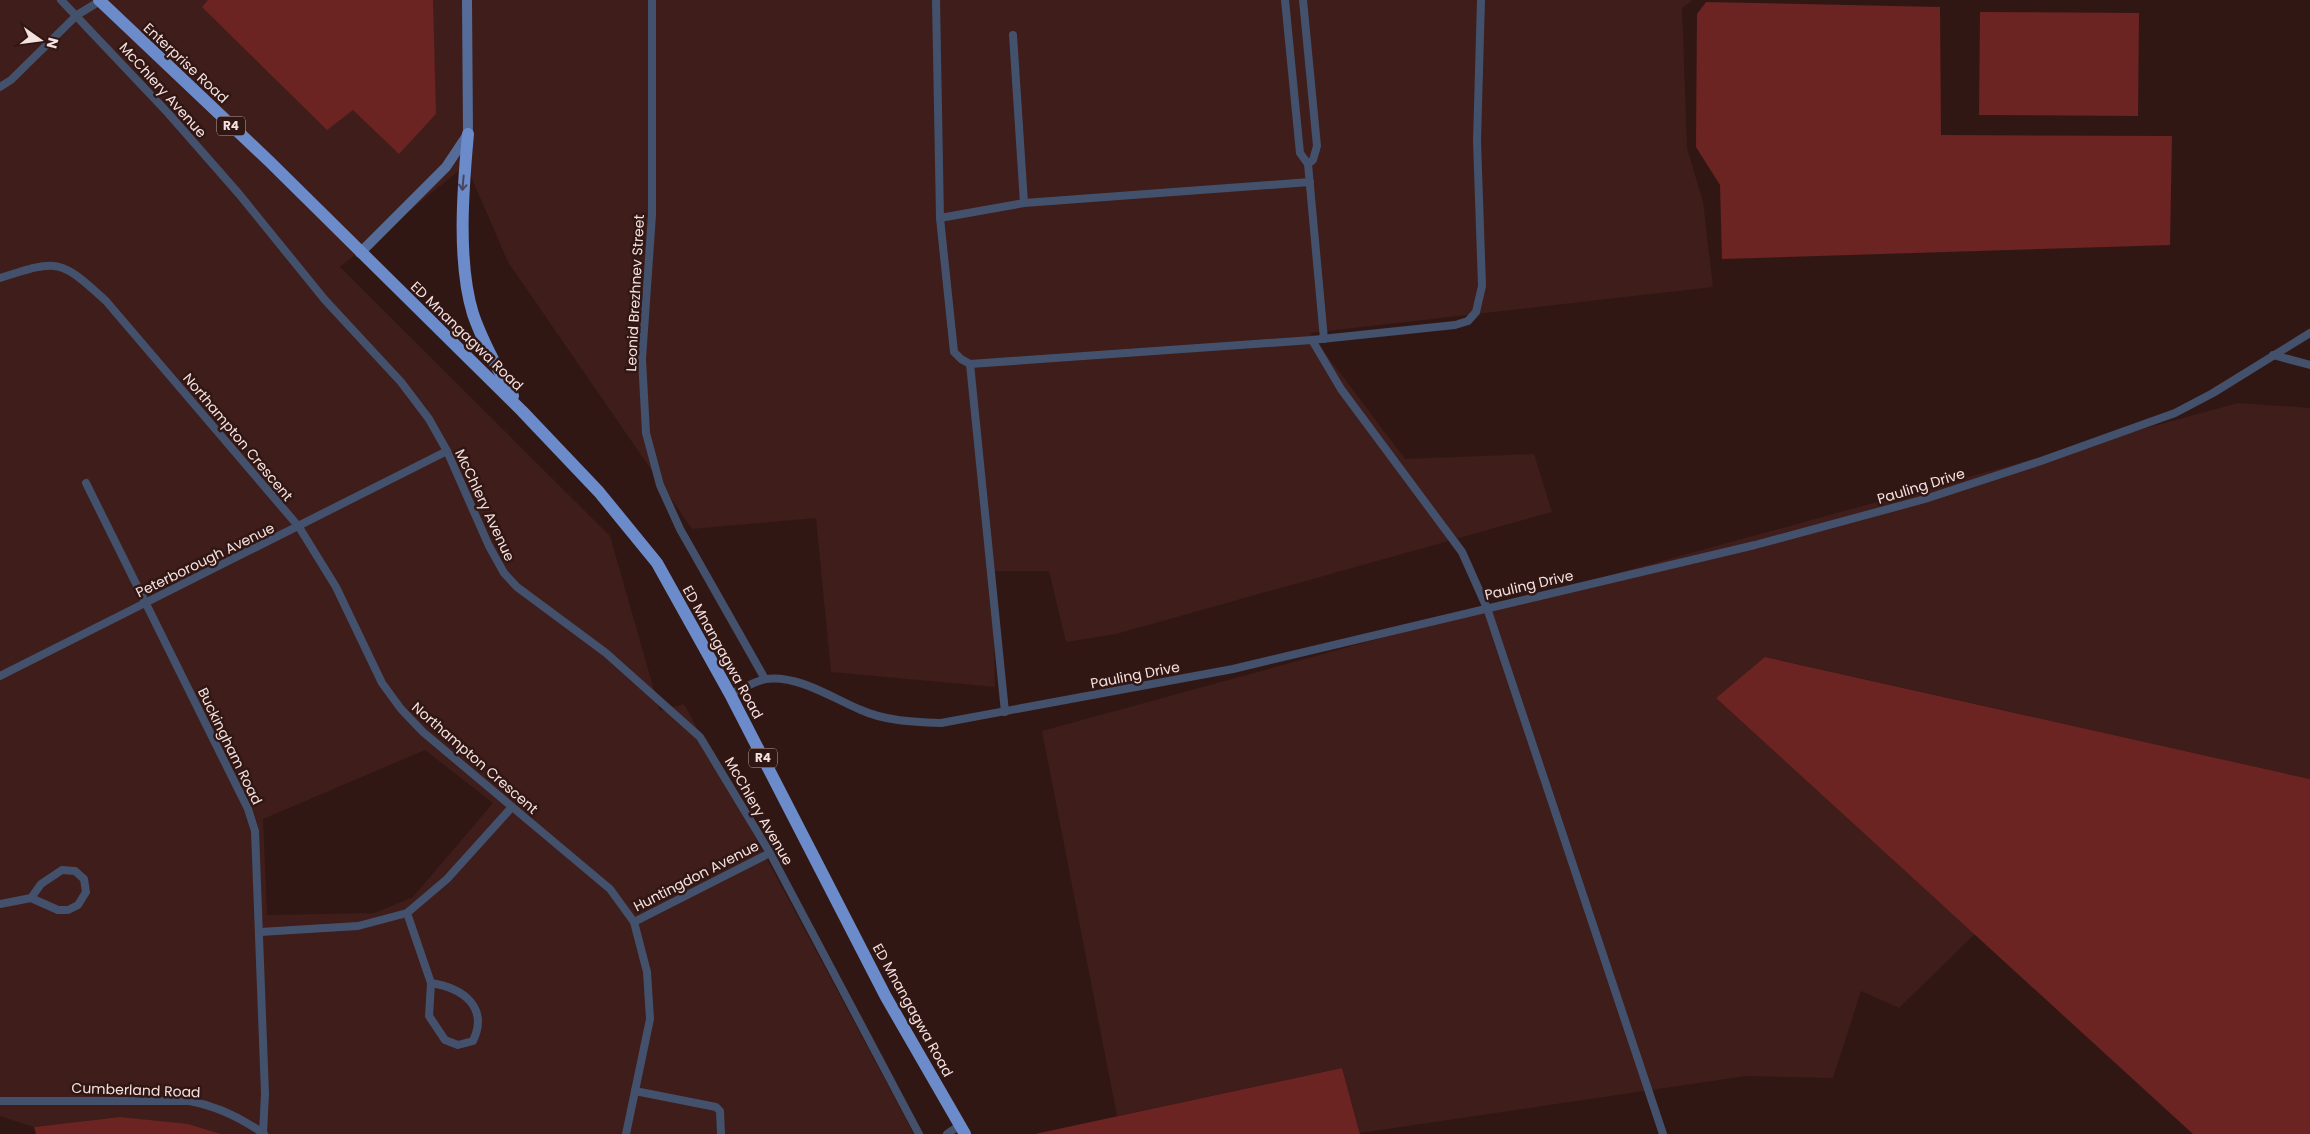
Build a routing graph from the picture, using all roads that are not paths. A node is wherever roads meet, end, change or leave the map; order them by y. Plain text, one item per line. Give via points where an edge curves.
1 (61, 0) edge
2 (100, 0) edge
3 (468, 0) edge
4 (652, 0) edge
5 (936, 0) edge
6 (1285, 0) edge
7 (1303, 0) edge
8 (1481, 0) edge
9 (76, 15) junction
10 (1013, 36) dead end
11 (1307, 45) junction
12 (1291, 48) junction
13 (0, 87) edge
14 (468, 134) junction
15 (1308, 164) junction
16 (1310, 182) junction
17 (1024, 204) junction
18 (940, 218) junction
19 (360, 253) junction
20 (0, 278) edge
21 (2310, 333) edge
22 (1324, 339) junction
23 (1312, 340) junction
24 (2273, 355) junction
25 (970, 364) junction
26 (2310, 365) edge
27 (522, 411) junction
28 (447, 452) junction
29 (86, 483) dead end
30 (298, 527) junction
31 (145, 603) junction
32 (1487, 608) junction
33 (1, 674) edge
34 (765, 679) junction
35 (730, 694) junction
36 (1005, 712) junction
37 (512, 808) junction
38 (770, 853) junction
39 (31, 898) junction
40 (0, 904) edge
41 (406, 913) junction
42 (634, 922) junction
43 (260, 932) junction
44 (431, 983) junction
45 (635, 1091) junction
46 (0, 1100) edge
47 (962, 1130) edge
48 (263, 1133) edge
49 (626, 1134) edge
50 (721, 1134) edge
51 (918, 1134) edge
52 (947, 1134) edge
53 (1663, 1134) edge

1 - 9 street, McChlery Avenue
2 - 9 street
2 - 19 highway, Enterprise Road / R4
3 - 14 main road
4 - 34 street, Leonid Brezhnev Street via 652,215 642,359 646,433 660,485 680,529
5 - 18 street
6 - 12 street
7 - 11 street
8 - 22 street via 1477,141 1482,286 1476,312 1468,321 1456,325
9 - 13 street
9 - 28 street, McChlery Avenue via 168,113 325,300 401,382 430,420
10 - 17 street
11 - 12 street
11 - 15 street via 1316,146 1313,160
12 - 15 street via 1300,153
14 - 19 main road via 446,167
14 -> 27 highway via 462,197 466,280 473,312 487,349
15 - 16 street
16 - 17 street
16 - 22 street
17 - 18 street
18 - 25 street via 954,352
19 - 27 highway, ED Mnangagwa Road / R4
20 - 30 street, Northampton Crescent via 39,265 57,266 73,272 106,301
21 - 24 street, Pauling Drive
22 - 23 street
23 - 25 street
23 - 32 street via 1341,389 1462,552
24 - 26 street
24 - 32 street, Pauling Drive via 2212,393 2148,424 1926,499 1755,546
25 - 36 street
27 - 35 highway, ED Mnangagwa Road / R4 via 599,492 657,564
28 - 30 street, Peterborough Avenue
28 - 38 street, McChlery Avenue via 504,573 517,587 606,653 700,737
29 - 31 street, Buckingham Road
30 - 31 street, Peterborough Avenue
30 - 37 street, Northampton Crescent via 336,587 382,684 401,709 423,732
31 - 33 street, Peterborough Avenue
31 - 43 street, Buckingham Road via 248,809 255,831
32 - 36 street, Pauling Drive via 1233,669
32 - 53 street
34 - 35 street, Pauling Drive
34 - 36 street, Pauling Drive via 790,681 827,693 862,711 902,721 941,723
35 - 47 highway, ED Mnangagwa Road / R4 via 886,997
37 - 41 street via 447,879
37 - 42 street, Northampton Crescent via 610,889
38 - 42 street, Huntingdon Avenue
38 - 51 street, McChlery Avenue
39 - 39 street via 41,884 62,870 75,871 84,879 86,892 78,905 68,910 58,910
39 - 40 street
41 - 43 street via 358,926
41 - 44 street
42 - 45 street, Northampton Crescent via 647,972 650,1019
43 - 48 street, Buckingham Road via 265,1094
44 - 44 street via 460,992 472,1004 479,1029 473,1041 458,1045 445,1040 429,1016
45 - 49 street, Northampton Crescent
45 - 50 street via 719,1109
46 - 48 street, Cumberland Road via 188,1101 226,1110
47 - 52 street

